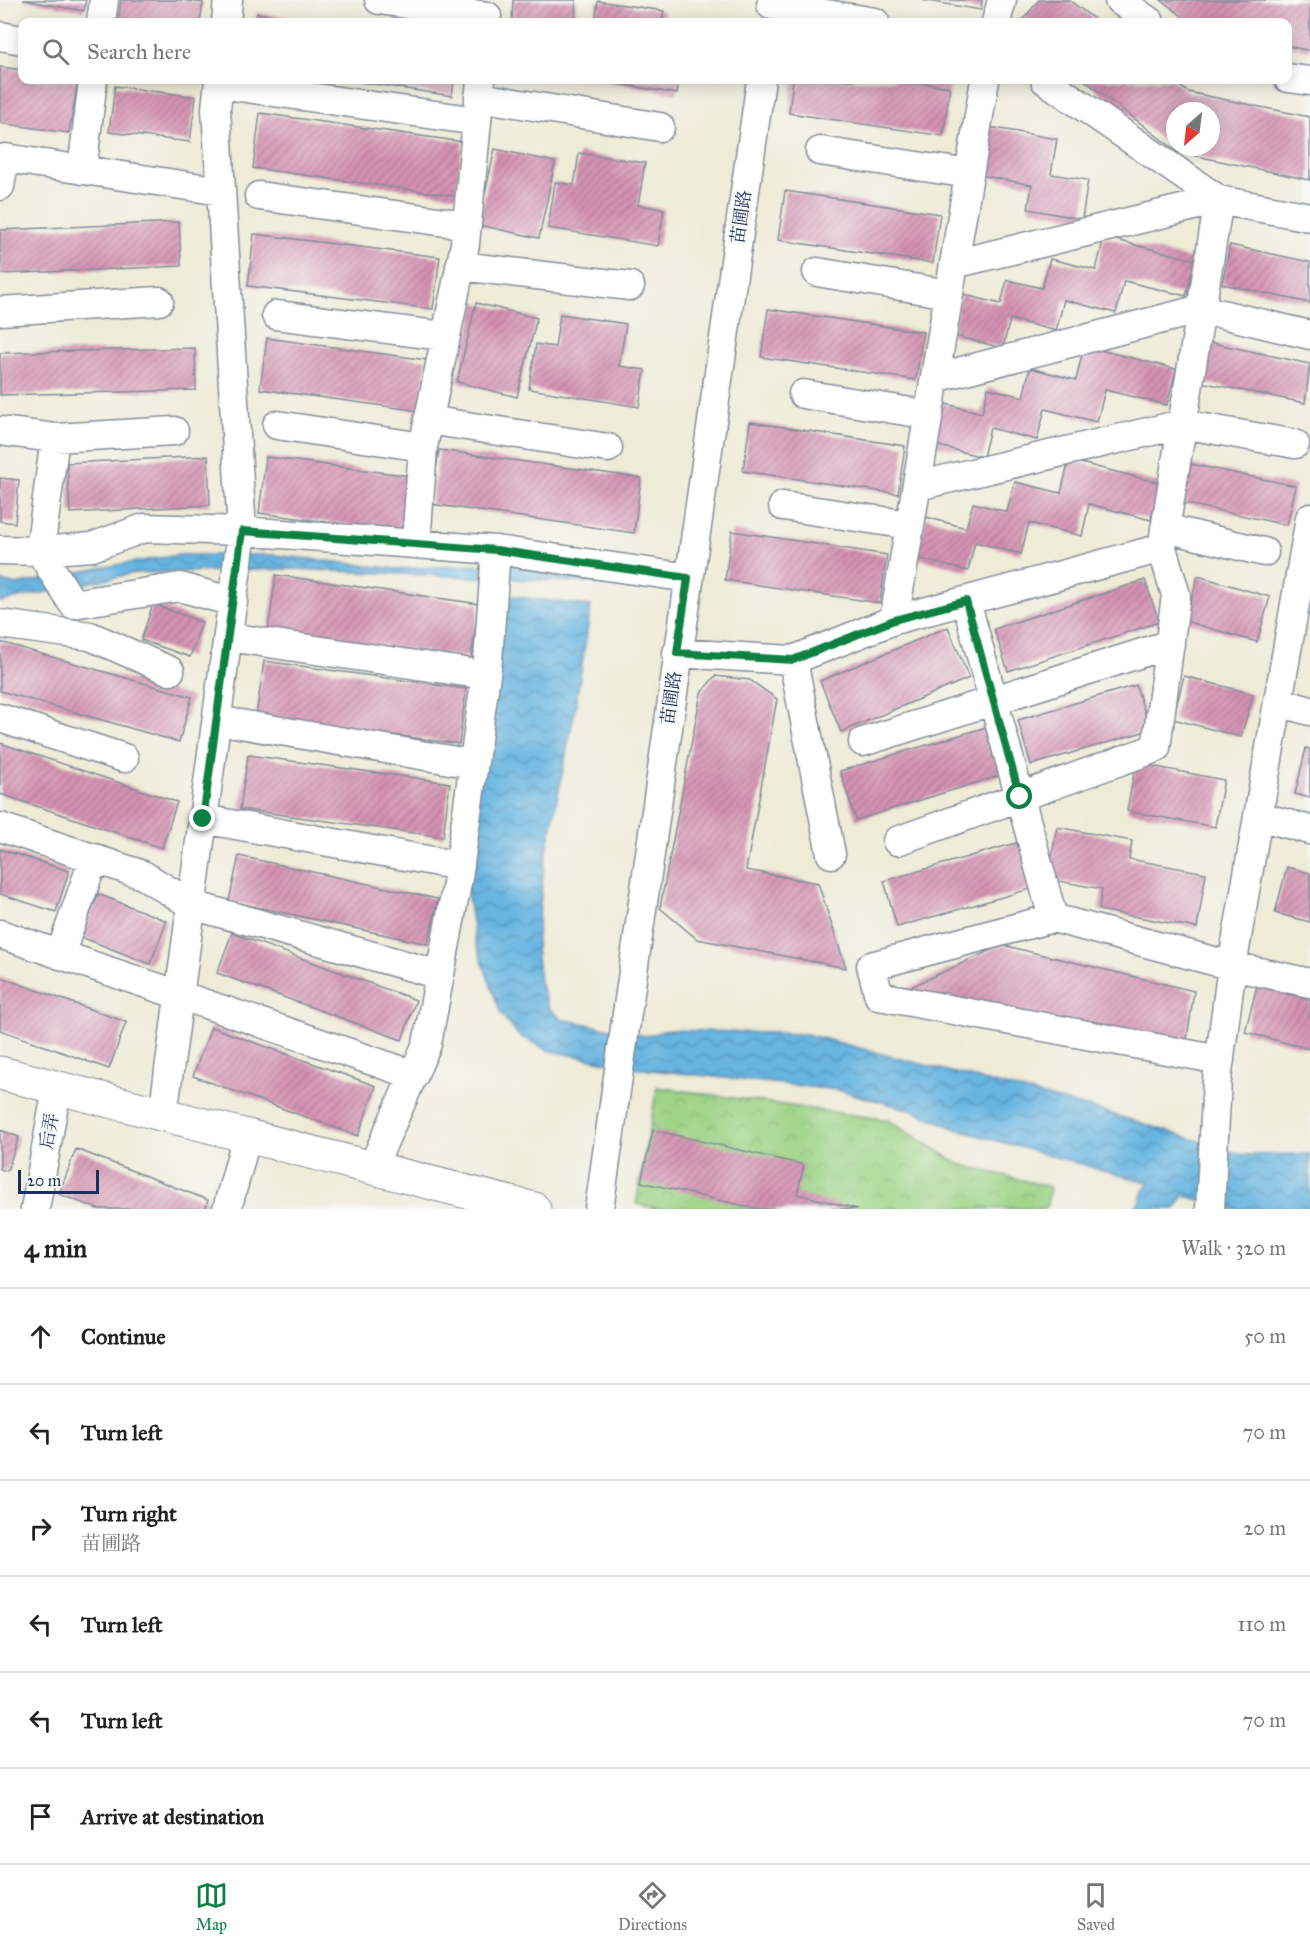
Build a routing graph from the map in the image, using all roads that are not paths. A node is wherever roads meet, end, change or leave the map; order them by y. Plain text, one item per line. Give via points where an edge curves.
1 (104, 0) edge
2 (228, 0) edge
3 (379, 0) edge
4 (1002, 0) edge
5 (1119, 0) edge
6 (771, 9) edge
7 (487, 13) edge
8 (102, 18) edge
9 (226, 18) edge
10 (843, 18) edge
11 (997, 18) edge
12 (1144, 18) edge
13 (0, 36) edge
14 (18, 39) edge
15 (1292, 79) edge
16 (1310, 81) edge
17 (93, 84) edge
18 (219, 84) edge
19 (250, 84) edge
20 (759, 84) edge
21 (984, 84) edge
22 (1051, 84) edge
23 (479, 99) edge
24 (660, 127) dead end
25 (820, 152) dead end
26 (3, 157) edge
27 (82, 170) junction
28 (969, 174) junction
29 (0, 186) edge
30 (221, 191) junction
31 (259, 196) dead end
32 (1219, 200) junction
33 (1310, 217) edge
34 (467, 225) junction
35 (954, 264) junction
36 (460, 266) junction
37 (817, 272) dead end
38 (630, 286) dead end
39 (949, 294) junction
40 (159, 301) dead end
41 (1201, 309) junction
42 (0, 311) edge
43 (276, 315) dead end
44 (1310, 335) edge
45 (444, 336) junction
46 (935, 378) junction
47 (803, 394) dead end
48 (929, 415) junction
49 (1182, 424) junction
50 (277, 425) dead end
51 (174, 431) dead end
52 (0, 432) edge
53 (425, 434) junction
54 (55, 438) junction
55 (1296, 444) dead end
56 (608, 448) dead end
57 (917, 486) junction
58 (783, 506) dead end
59 (1310, 518) edge
60 (910, 525) junction
61 (242, 531) junction
62 (1164, 538) junction
63 (416, 544) junction
64 (0, 550) edge
65 (496, 550) junction
66 (1307, 550) edge
67 (40, 551) junction
68 (1264, 552) dead end
69 (688, 578) junction
70 (966, 601) junction
71 (233, 602) junction
72 (894, 620) junction
73 (0, 624) edge
74 (228, 637) junction
75 (1170, 644) junction
76 (677, 653) junction
77 (793, 660) junction
78 (170, 671) dead end
79 (486, 675) junction
80 (993, 700) junction
81 (1278, 702) junction
82 (1310, 711) edge
83 (0, 718) edge
84 (217, 720) junction
85 (863, 742) dead end
86 (124, 758) dead end
87 (474, 764) junction
88 (1020, 797) junction
89 (1258, 816) junction
90 (203, 819) junction
91 (0, 827) edge
92 (1310, 830) edge
93 (897, 841) dead end
94 (831, 854) dead end
95 (94, 858) junction
96 (459, 866) junction
97 (192, 905) junction
98 (1053, 918) junction
99 (0, 934) edge
100 (60, 955) junction
101 (1232, 966) junction
102 (440, 975) junction
103 (1310, 984) edge
104 (179, 997) junction
105 (1220, 1060) junction
106 (0, 1073) edge
107 (414, 1075) junction
108 (57, 1088) junction
109 (164, 1115) junction
110 (247, 1136) junction
111 (372, 1168) junction
112 (35, 1209) edge
113 (226, 1209) edge
114 (534, 1209) edge
115 (599, 1209) edge
116 (1210, 1209) edge

1 - 8 street
2 - 9 street
3 - 7 street
4 - 11 street
5 - 12 street
6 - 10 street
13 - 14 street
15 - 16 street
17 - 27 street
18 - 30 street via 216,109
19 - 23 street
20 - 69 street, 苗圃路
21 - 28 street
22 - 32 street
23 - 24 street
23 - 34 street
25 - 28 street
26 - 27 street
26 - 29 street
27 - 30 street
28 - 35 street
30 - 61 street
31 - 34 street
32 - 33 street
32 - 35 street
32 - 41 street
34 - 36 street
35 - 39 street
36 - 38 street
36 - 45 street
37 - 39 street
39 - 46 street
40 - 42 street
41 - 44 street
41 - 46 street
41 - 49 street
43 - 45 street
45 - 53 street
46 - 48 street
47 - 48 street
48 - 57 street
49 - 55 street
49 - 57 street
49 - 62 street
50 - 53 street
51 - 54 street
52 - 54 street
53 - 56 street
53 - 63 street
54 - 67 street
57 - 60 street
58 - 60 street
59 - 66 street
60 - 72 street
61 - 63 street
61 - 67 street via 144,528 92,547
61 - 71 street
62 - 68 street
62 - 70 street
62 - 75 street via 1176,595
63 - 65 street
64 - 67 street
65 - 69 street
65 - 79 street
66 - 81 street
67 - 71 street via 73,604 180,587
69 - 76 street, 苗圃路
70 - 72 street
70 - 80 street
71 - 74 street
72 - 77 street
73 - 78 street via 90,636
74 - 79 street
74 - 84 street
75 - 80 street
75 - 88 street via 1156,748
76 - 77 street
76 - 115 street, 苗圃路
77 - 94 street
79 - 87 street
80 - 85 street
80 - 88 street
81 - 82 street
81 - 89 street
83 - 86 street
84 - 87 street
84 - 90 street
87 - 96 street
88 - 93 street
88 - 98 street
89 - 92 street
89 - 101 street
90 - 96 street
90 - 97 street
91 - 95 street
95 - 97 street via 143,874
95 - 100 street
96 - 102 street
97 - 102 street
97 - 104 street
98 - 101 street
98 - 105 street via 871,966 879,996
99 - 100 street
100 - 104 street
101 - 103 street
101 - 105 street
102 - 107 street via 427,1044
104 - 107 street
104 - 109 street
105 - 116 street
106 - 108 main road
107 - 111 street
108 - 109 main road
108 - 112 street, 后弄
109 - 110 main road
110 - 111 main road
110 - 113 street
111 - 114 main road

